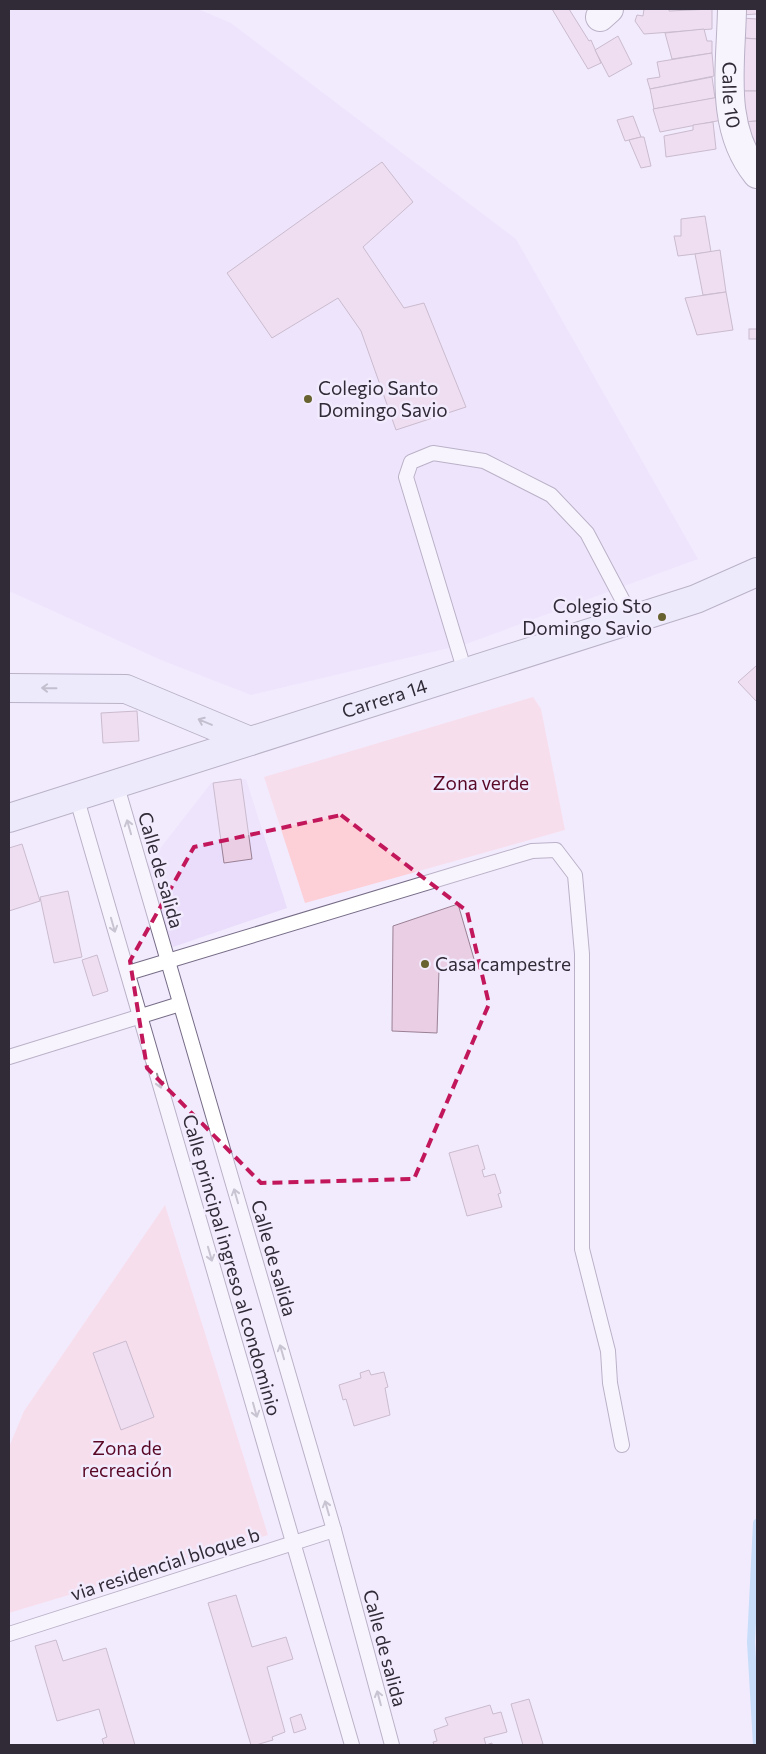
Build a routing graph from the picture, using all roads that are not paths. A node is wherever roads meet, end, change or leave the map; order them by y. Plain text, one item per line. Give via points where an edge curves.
1 (732, 9) edge
2 (757, 174) edge
3 (757, 572) edge
4 (632, 618) junction
5 (465, 672) junction
6 (9, 688) edge
7 (250, 741) junction
8 (116, 784) junction
9 (76, 796) junction
10 (9, 818) edge
11 (168, 960) junction
12 (128, 974) junction
13 (180, 1004) junction
14 (141, 1017) junction
15 (9, 1057) edge
16 (622, 1445) dead end
17 (334, 1530) junction
18 (294, 1542) junction
19 (9, 1634) edge
20 (352, 1745) edge
21 (392, 1745) edge

1 - 2 street, Calle 10 via 729,109 744,157
3 - 4 street, Carrera 14 via 696,599
4 - 5 street, Carrera 14
4 - 5 lane via 587,533 551,495 484,461 433,454 411,462 406,477
5 - 7 street, Carrera 14
7 -> 6 street via 126,689
7 - 8 street, Carrera 14
8 - 9 street, Carrera 14
11 -> 8 lane, Calle de salida
9 - 10 street, Carrera 14
9 -> 12 lane, Calle principal ingreso al condominio
11 - 12 lane
11 - 13 lane, Calle de salida
11 - 16 lane via 532,851 556,850 575,875 582,954 582,1249 608,1351 610,1383
12 - 14 lane, Calle principal ingreso al condominio
13 - 14 lane
17 -> 13 lane, Calle de salida
14 - 15 lane
14 -> 18 lane, Calle principal ingreso al condominio
17 - 18 lane, via residencial bloque b
21 -> 17 lane, Calle de salida
18 - 19 lane, via residencial bloque b
18 - 20 lane, Calle principal ingreso al condominio

